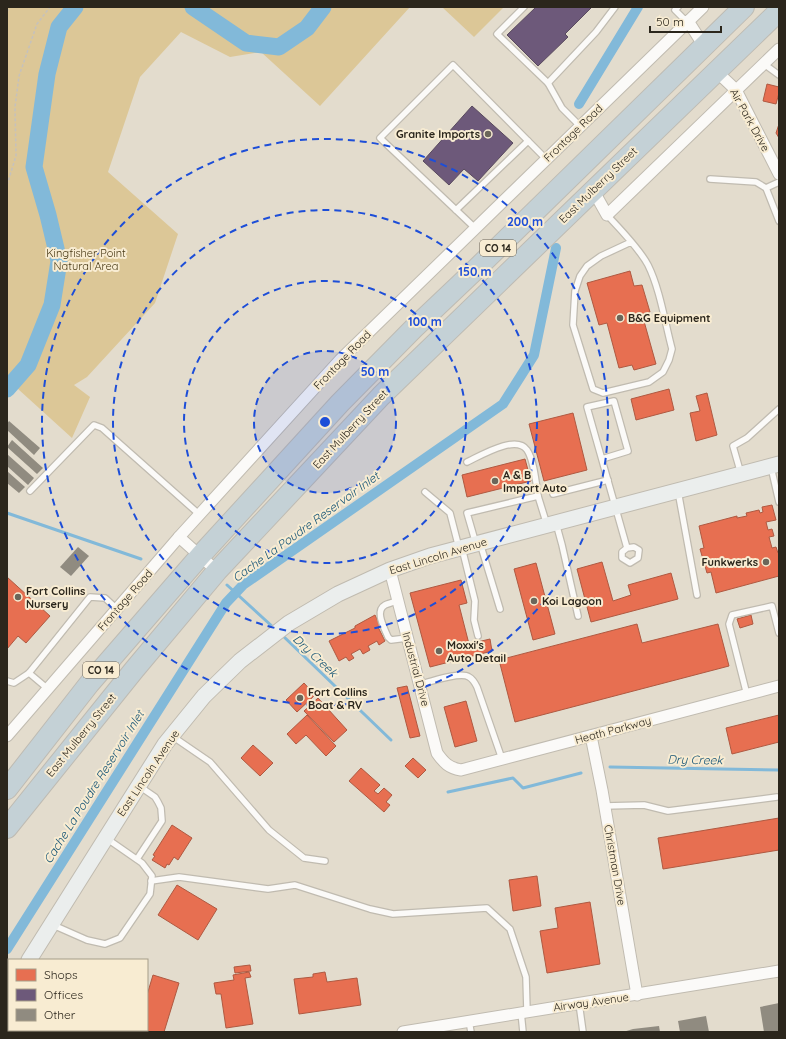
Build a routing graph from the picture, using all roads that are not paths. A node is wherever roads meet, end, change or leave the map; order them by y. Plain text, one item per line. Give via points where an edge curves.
1 (524, 7) edge
2 (615, 7) edge
3 (678, 7) edge
4 (703, 7) edge
5 (744, 7) edge
6 (760, 7) edge
7 (779, 10) edge
8 (688, 22) junction
9 (704, 46) junction
10 (779, 49) edge
11 (764, 64) junction
12 (716, 71) junction
13 (779, 74) edge
14 (548, 83) junction
15 (736, 90) junction
16 (580, 126) junction
17 (528, 140) junction
18 (546, 159) junction
19 (779, 174) edge
20 (710, 179) dead end
21 (779, 182) edge
22 (766, 188) junction
23 (592, 190) junction
24 (456, 210) junction
25 (607, 215) junction
26 (779, 221) edge
27 (475, 228) junction
28 (631, 242) junction
29 (472, 273) junction
30 (779, 408) edge
31 (602, 459) junction
32 (467, 462) dead end
33 (775, 465) edge
34 (741, 474) junction
35 (608, 480) junction
36 (30, 491) dead end
37 (678, 491) junction
38 (425, 492) dead end
39 (553, 494) dead end
40 (538, 496) junction
41 (779, 502) edge
42 (616, 507) junction
43 (200, 515) junction
44 (552, 524) junction
45 (180, 537) junction
46 (469, 546) junction
47 (627, 548) dead end
48 (200, 556) junction
49 (390, 570) junction
50 (218, 571) junction
51 (697, 595) dead end
52 (398, 601) junction
53 (117, 609) junction
54 (500, 609) dead end
55 (578, 616) dead end
56 (779, 633) edge
57 (478, 636) dead end
58 (408, 638) junction
59 (28, 673) junction
60 (7, 681) edge
61 (420, 684) junction
62 (779, 686) edge
63 (48, 689) junction
64 (747, 695) junction
65 (7, 736) edge
66 (172, 736) junction
67 (591, 736) junction
68 (502, 759) junction
69 (447, 765) joint
70 (139, 786) junction
71 (7, 789) edge
72 (778, 797) dead end
73 (605, 806) junction
74 (7, 828) edge
75 (106, 838) junction
76 (137, 859) junction
77 (324, 861) dead end
78 (152, 881) junction
79 (52, 924) junction
80 (30, 959) edge
81 (779, 970) edge
82 (637, 995) junction
83 (579, 1003) junction
84 (524, 1012) junction
85 (470, 1026) edge
86 (403, 1032) edge
87 (523, 1032) edge
88 (583, 1032) edge

1 - 14 lane via 497,34
2 - 14 lane via 596,32
3 - 8 lane via 675,10
4 - 8 street, Frontage Road
5 - 9 highway, CO 14
6 - 12 highway via 718,54 714,60
7 - 12 highway, East Mulberry Street / CO 14
8 - 9 street
8 - 16 street, Frontage Road
9 - 29 highway, CO 14
10 - 11 street
11 - 13 lane
11 - 15 street
12 - 15 street, Air Park Drive
12 - 23 highway, East Mulberry Street / CO 14
12 - 29 highway via 677,88 559,200
14 - 16 lane via 562,108
15 - 19 street, Air Park Drive
15 - 25 street
16 - 18 street, Frontage Road
17 - 18 lane
17 - 24 lane
17 - 24 lane via 453,65 380,138
18 - 27 street, Frontage Road
20 - 22 lane via 756,182
21 - 22 lane
22 - 26 lane
23 - 25 street
23 - 50 highway, East Mulberry Street / CO 14 via 381,396
24 - 27 lane
25 - 28 lane
27 - 43 street, Frontage Road via 340,360
28 - 28 lane via 654,278 672,349 663,372 649,382 603,393 594,389 573,325 575,291 587,266 601,256
29 - 48 highway, CO 14 via 340,403
30 - 34 lane via 747,438 733,446
31 - 31 lane via 587,407 614,401 628,451
31 - 35 lane
32 - 40 lane via 508,443 523,446 531,461
33 - 34 street, East Lincoln Avenue
33 - 41 lane
34 - 37 street, East Lincoln Avenue
35 - 39 lane
35 - 42 lane
36 - 43 lane via 94,425 102,428
37 - 42 street, East Lincoln Avenue
37 - 51 lane
38 - 46 lane via 450,513
40 - 44 lane
40 - 46 lane via 467,513
42 - 44 street, East Lincoln Avenue
42 - 47 lane
43 - 45 street, Frontage Road
44 - 46 street, East Lincoln Avenue
44 - 55 lane via 562,545
45 - 48 street
45 - 53 street, Frontage Road
46 - 49 street, East Lincoln Avenue
46 - 54 lane
46 - 57 lane via 475,601 474,620
48 - 50 street
48 - 71 highway, CO 14 via 89,684
49 - 52 street, Industrial Drive
49 - 66 street, East Lincoln Avenue via 338,594 279,631 240,661 204,696
50 - 74 highway, East Mulberry Street / CO 14 via 134,670
52 - 58 street, Industrial Drive
52 - 58 lane via 384,605 380,615 388,638
53 - 59 lane via 105,598 90,597
53 - 63 street, Frontage Road
56 - 64 lane via 772,606 732,615 729,624
58 - 61 street, Industrial Drive
59 - 60 lane via 14,683
59 - 63 lane
61 - 68 lane via 460,675 473,680
61 - 69 street, Industrial Drive via 437,753
62 - 64 street, Heath Parkway
63 - 65 street, Frontage Road
64 - 67 street, Heath Parkway
66 - 70 street, East Lincoln Avenue
66 - 77 lane via 210,762 269,830 304,858
67 - 68 street, Heath Parkway
67 - 73 street, Christman Drive
68 - 69 street, Heath Parkway via 461,770
70 - 75 street, East Lincoln Avenue
70 - 76 lane via 158,802 162,821
72 - 73 lane via 668,811 644,805
73 - 82 street, Christman Drive
75 - 76 lane
75 - 79 street, East Lincoln Avenue
76 - 78 lane via 152,876
78 - 79 lane via 150,894 120,938 105,944 87,940
78 - 84 lane via 179,876 268,889 295,885 393,914 487,908 510,929 526,976
79 - 80 street, East Lincoln Avenue
81 - 82 street, Airway Avenue
82 - 83 street, Airway Avenue
83 - 84 street, Airway Avenue
83 - 88 lane
84 - 85 street, Airway Avenue
84 - 87 lane
85 - 86 street, Airway Avenue

